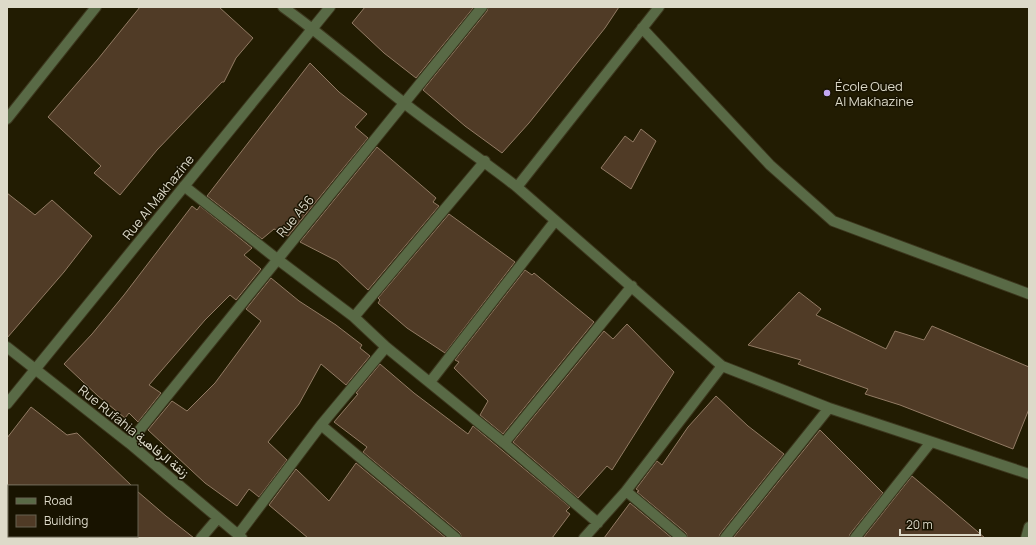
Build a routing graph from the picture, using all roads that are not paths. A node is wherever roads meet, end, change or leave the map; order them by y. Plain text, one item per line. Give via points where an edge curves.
1 (96, 7) edge
2 (282, 7) edge
3 (330, 7) edge
4 (482, 7) edge
5 (659, 7) edge
6 (312, 28) junction
7 (642, 28) junction
8 (405, 103) junction
9 (7, 119) edge
10 (485, 161) junction
11 (184, 186) junction
12 (517, 187) junction
13 (555, 221) junction
14 (276, 259) junction
15 (632, 286) junction
16 (1029, 294) edge
17 (354, 317) junction
18 (7, 347) edge
19 (386, 347) junction
20 (722, 366) junction
21 (36, 369) junction
22 (430, 382) junction
23 (7, 404) edge
24 (829, 408) junction
25 (321, 424) junction
26 (931, 442) junction
27 (129, 443) junction
28 (504, 443) junction
29 (1029, 474) edge
30 (626, 491) junction
31 (218, 518) junction
32 (598, 523) junction
33 (1029, 527) edge
34 (240, 536) edge
35 (201, 538) edge
36 (456, 538) edge
37 (584, 538) edge
38 (682, 538) edge
39 (725, 538) edge
40 (855, 538) edge
41 (1026, 538) edge

1 - 9 street
2 - 6 street
3 - 6 street, Rue Al Makhazine
4 - 8 street, Rue A56
5 - 7 street
6 - 8 street
6 - 11 street, Rue Al Makhazine
7 - 12 street
7 - 16 street via 770,165 833,221
8 - 10 street
8 - 14 street, Rue A56
10 - 12 street
10 - 17 street
11 - 14 street
11 - 21 street, Rue Al Makhazine
12 - 13 street
13 - 15 street
13 - 22 street
14 - 17 street
14 - 27 street, Rue A56
15 - 20 street
15 - 28 street
17 - 19 street
18 - 21 street, Rue Rufahia زنقة الرفاهية
19 - 22 street
19 - 25 street
20 - 24 street
20 - 30 street
21 - 23 street, Rue Al Makhazine
21 - 27 street, Rue Rufahia زنقة الرفاهية
22 - 28 street
24 - 26 street
24 - 39 street
25 - 34 street
25 - 36 street
26 - 29 street
26 - 40 street
27 - 31 street, Rue Rufahia زنقة الرفاهية
28 - 32 street
30 - 32 street
30 - 38 street
31 - 34 street, Rue Rufahia زنقة الرفاهية
31 - 35 street
32 - 37 street
33 - 41 street

